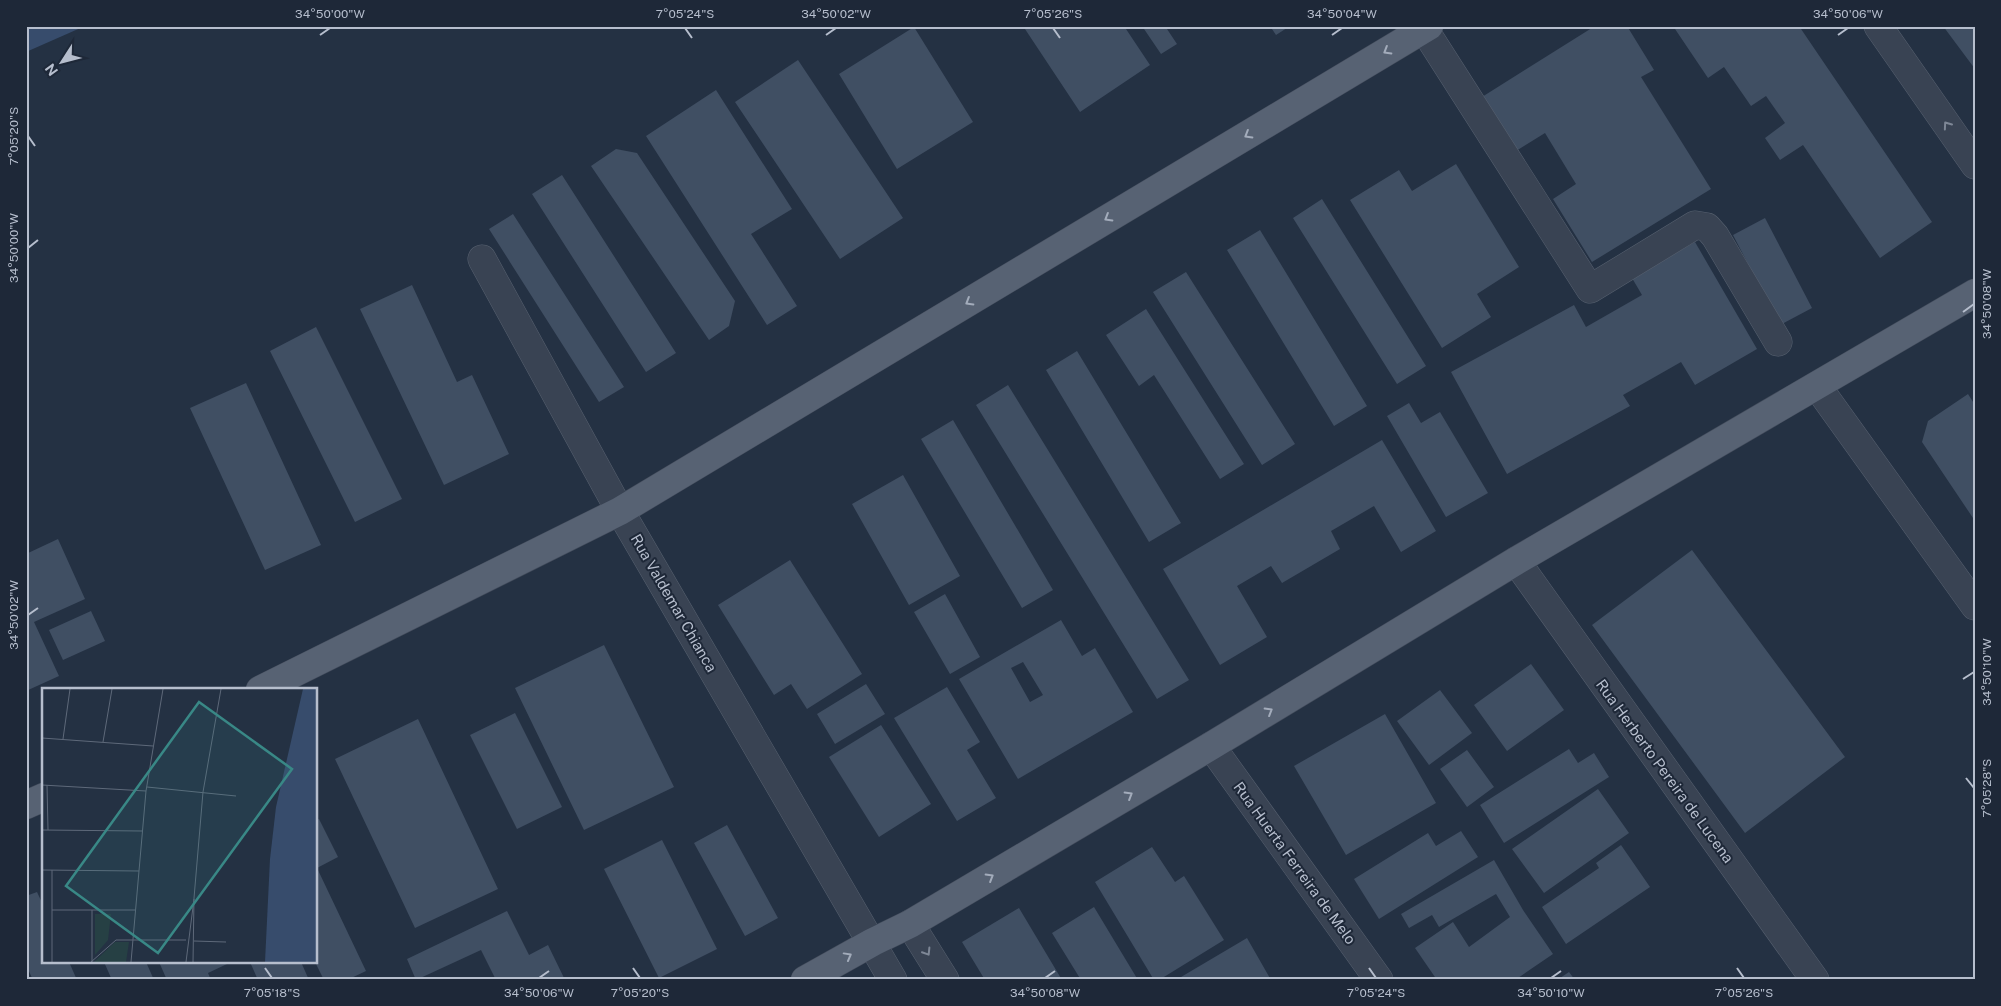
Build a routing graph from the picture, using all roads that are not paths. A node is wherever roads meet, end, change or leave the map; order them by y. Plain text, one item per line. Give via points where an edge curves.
1 (1878, 26) edge
2 (1426, 28) edge
3 (1975, 165) edge
4 (482, 259) dead end
5 (1975, 293) edge
6 (1778, 342) dead end
7 (1816, 386) junction
8 (620, 511) junction
9 (1516, 561) junction
10 (1975, 606) edge
11 (264, 688) edge
12 (1211, 746) junction
13 (42, 797) edge
14 (26, 805) edge
15 (910, 924) junction
16 (873, 942) junction
17 (805, 980) edge
18 (893, 980) edge
19 (945, 980) edge
20 (1379, 980) edge
21 (1815, 980) edge

3 -> 1 street
2 - 6 street via 1590,289 1695,225 1707,227
2 -> 8 main road
4 - 8 street, Rua Valdemar Chianca
5 - 7 main road
7 - 9 main road
7 - 10 street
8 - 11 main road
8 - 16 street, Rua Valdemar Chianca
12 -> 9 main road
9 - 21 street, Rua Herberto Pereira de Lucena
15 -> 12 main road
12 - 20 street, Rua Huerta Ferreira de Melo
13 - 14 main road
15 - 16 main road
15 -> 19 street
17 -> 16 main road
16 - 18 street, Rua Valdemar Chianca

